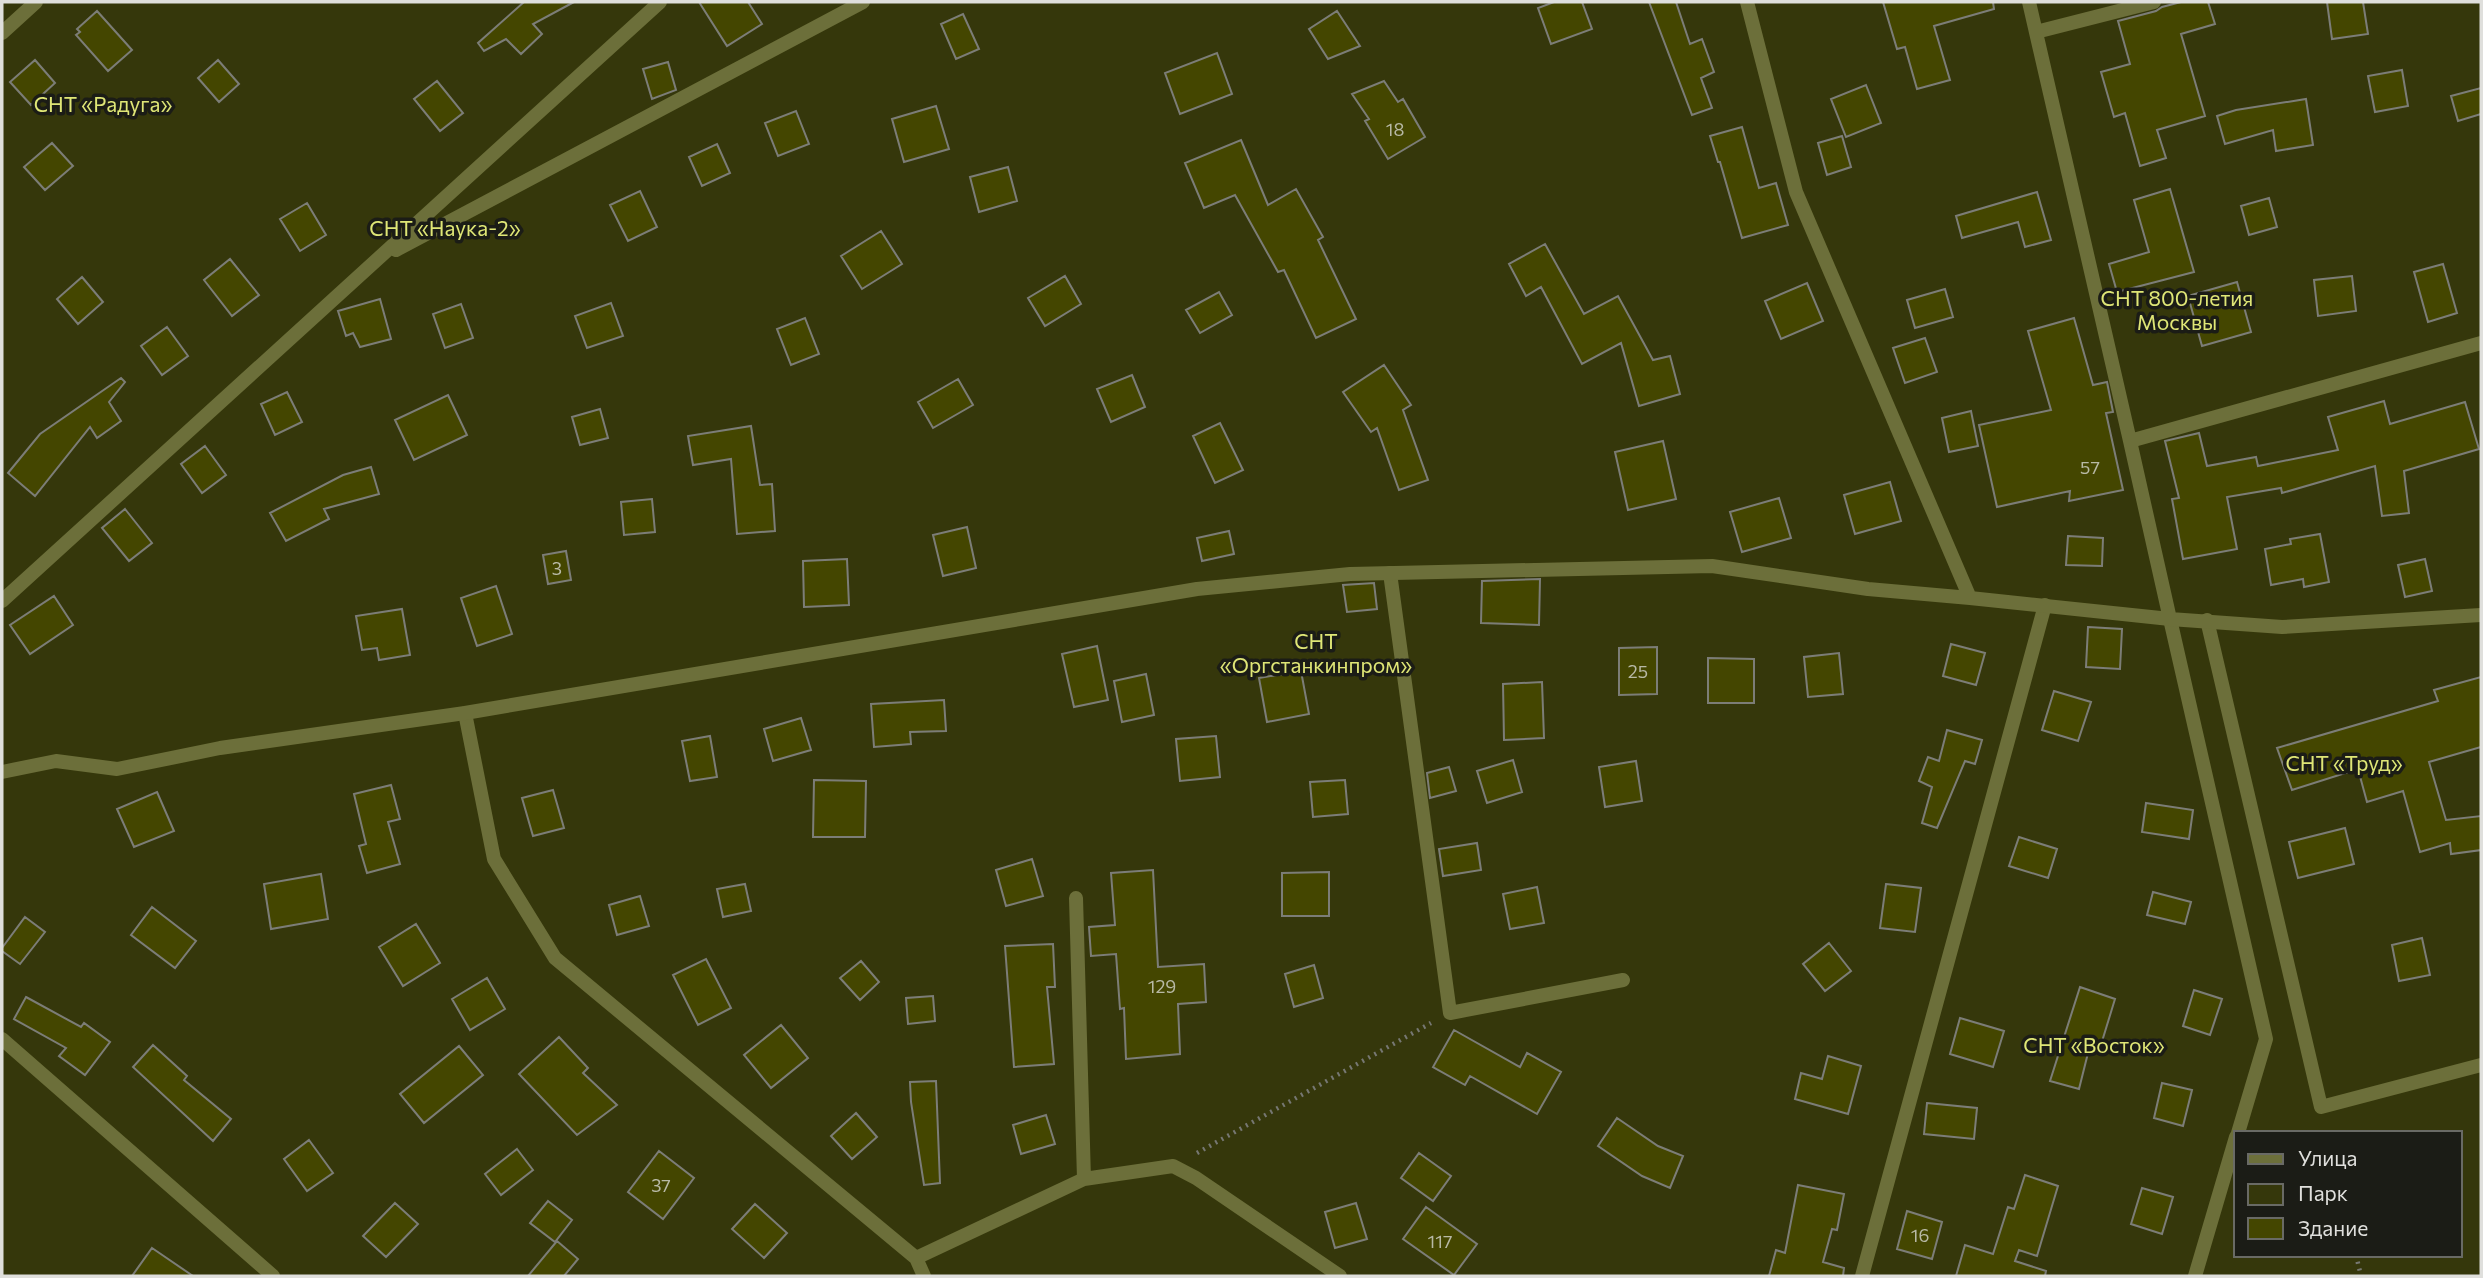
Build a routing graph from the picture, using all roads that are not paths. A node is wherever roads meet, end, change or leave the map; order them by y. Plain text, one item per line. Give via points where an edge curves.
1 (36, 2) edge
2 (660, 2) edge
3 (863, 2) edge
4 (1747, 2) edge
5 (2029, 2) edge
6 (2154, 2) edge
7 (2036, 32) junction
8 (2, 33) edge
9 (377, 260) junction
10 (2481, 343) edge
11 (2130, 441) junction
12 (1390, 573) junction
13 (1970, 598) junction
14 (2, 601) edge
15 (2045, 605) junction
16 (2481, 615) edge
17 (2170, 619) junction
18 (2207, 620) junction
19 (465, 713) junction
20 (2, 772) edge
21 (1076, 898) dead end
22 (1623, 980) dead end
23 (2, 1039) edge
24 (2481, 1065) edge
25 (2238, 1131) edge
26 (2234, 1145) edge
27 (1084, 1179) junction
28 (916, 1258) junction
29 (273, 1276) edge
30 (924, 1276) edge
31 (1340, 1276) edge
32 (1862, 1276) edge
33 (2194, 1276) edge

1 - 8 street
2 - 9 street
3 - 9 street
4 - 13 street via 1796,192
5 - 7 street
6 - 7 street
7 - 11 street
9 - 14 street
10 - 11 street
11 - 17 street
12 - 13 street via 1712,566 1868,589
12 - 19 street via 1197,589
12 - 22 street via 1450,1013
13 - 15 street
15 - 17 street
15 - 32 street
16 - 18 street via 2282,627
17 - 18 street
17 - 25 street via 2266,1039
18 - 24 street via 2321,1107
19 - 20 street via 220,748 117,769 56,761
19 - 28 street via 494,859 555,958
21 - 27 street
23 - 29 street
26 - 33 street
27 - 28 street
27 - 31 street via 1173,1166
28 - 30 street

